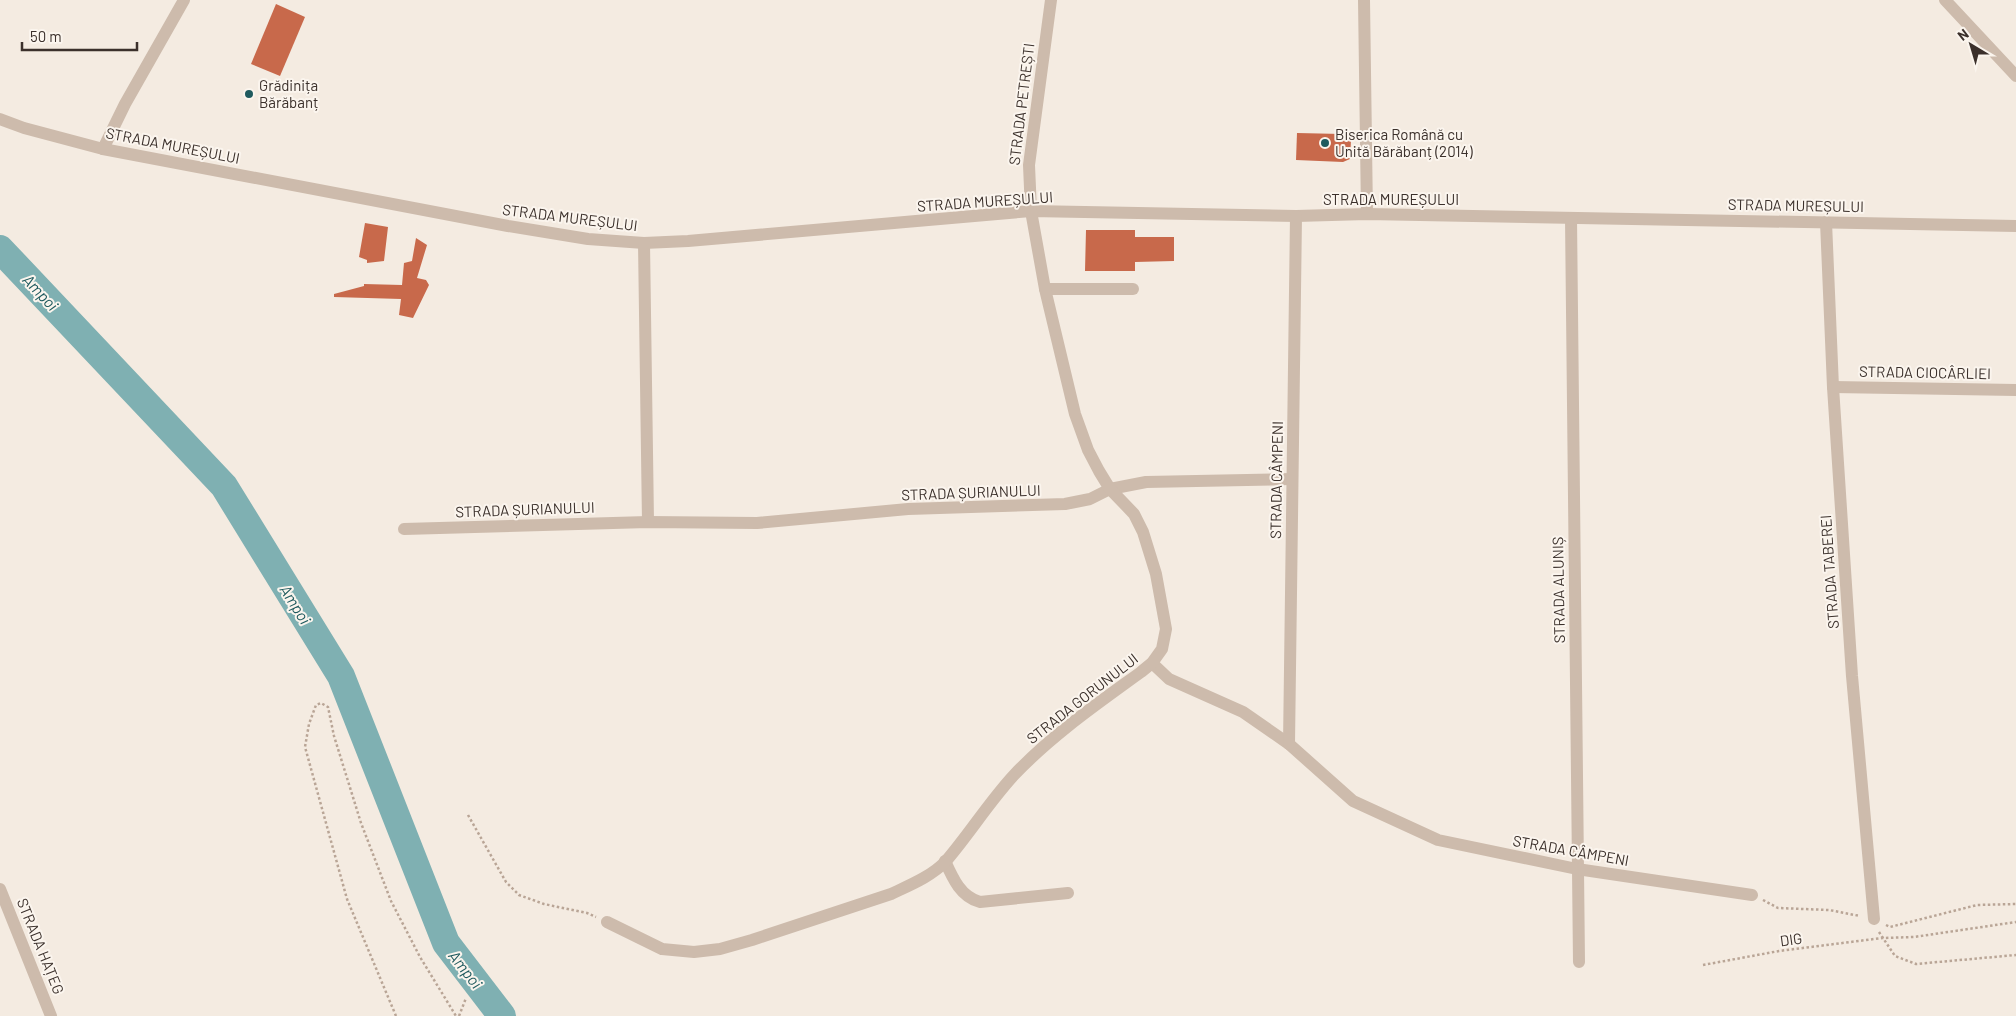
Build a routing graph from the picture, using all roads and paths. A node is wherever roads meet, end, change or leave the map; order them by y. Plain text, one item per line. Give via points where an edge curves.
1 (184, 0) edge
2 (1051, 0) edge
3 (1364, 0) edge
4 (1945, 0) edge
5 (2014, 71) edge
6 (0, 119) edge
7 (103, 148) junction
8 (1031, 211) junction
9 (1368, 214) junction
10 (1296, 216) junction
11 (1571, 218) junction
12 (1826, 222) junction
13 (2016, 226) edge
14 (644, 243) junction
15 (1045, 289) junction
16 (1133, 289) dead end
17 (1833, 387) junction
18 (2016, 390) edge
19 (1292, 479) junction
20 (1110, 489) junction
21 (648, 522) junction
22 (404, 529) dead end
23 (1152, 663) junction
24 (1289, 744) junction
25 (468, 815) dead end
26 (945, 862) junction
27 (1578, 869) junction
28 (0, 889) edge
29 (1068, 893) dead end
30 (1752, 895) joint
31 (2016, 904) edge
32 (1874, 919) junction
33 (606, 922) joint
34 (2016, 922) edge
35 (1882, 938) junction
36 (2016, 955) edge
37 (1579, 962) dead end
38 (1703, 965) dead end
39 (466, 998) dead end
40 (51, 1016) edge
41 (396, 1016) edge
42 (457, 1016) edge

1 - 7 street
2 - 8 street, STRADA PETREȘTI via 1029,165
3 - 9 street
4 - 5 street
6 - 7 street, STRADA MUREȘULUI
7 - 14 street, STRADA MUREȘULUI via 508,226 588,239
8 - 10 street, STRADA MUREȘULUI
8 - 14 street, STRADA MUREȘULUI via 688,242
8 - 15 street, STRADA GORUNULUI
9 - 10 street, STRADA MUREȘULUI
9 - 11 street, STRADA MUREȘULUI
10 - 19 street, STRADA CÂMPENI
11 - 12 street, STRADA MUREȘULUI
11 - 27 street, STRADA ALUNIȘ
12 - 13 street, STRADA MUREȘULUI
12 - 17 street, STRADA TABEREI
14 - 21 street
15 - 16 street
15 - 20 street, STRADA GORUNULUI via 1075,414 1088,450
17 - 18 street, STRADA CIOCÂRLIEI
17 - 32 street, STRADA TABEREI via 1852,676
19 - 20 street, STRADA ȘURIANULUI via 1146,482
19 - 24 street, STRADA CÂMPENI
20 - 21 street, STRADA ȘURIANULUI via 1090,499 1065,504 908,509 757,523
20 - 23 street, STRADA GORUNULUI via 1134,514 1156,574 1166,629 1162,649
21 - 22 street, STRADA ȘURIANULUI
23 - 24 street, STRADA CÂMPENI via 1169,679 1243,712
23 - 26 street, STRADA GORUNULUI via 1060,732 1015,774
24 - 27 street, STRADA CÂMPENI via 1353,801 1438,840
25 - 33 path via 506,882 519,895 587,913
26 - 29 street via 962,891 970,899 980,902
26 - 33 street, STRADA GORUNULUI via 891,894 720,949 694,952 662,949
27 - 30 street, STRADA CÂMPENI
27 - 37 street, STRADA ALUNIȘ
28 - 40 street, STRADA HAȚEG
30 - 32 path via 1778,908 1829,910
31 - 32 path via 1977,905 1890,927
32 - 35 path
34 - 35 path, DIG via 1914,937
35 - 36 path via 1895,956 1916,964
35 - 38 path, DIG via 1779,951
39 - 42 path
41 - 42 path via 347,899 305,747 309,724 316,705 321,702 328,708 361,823 392,901 420,957

